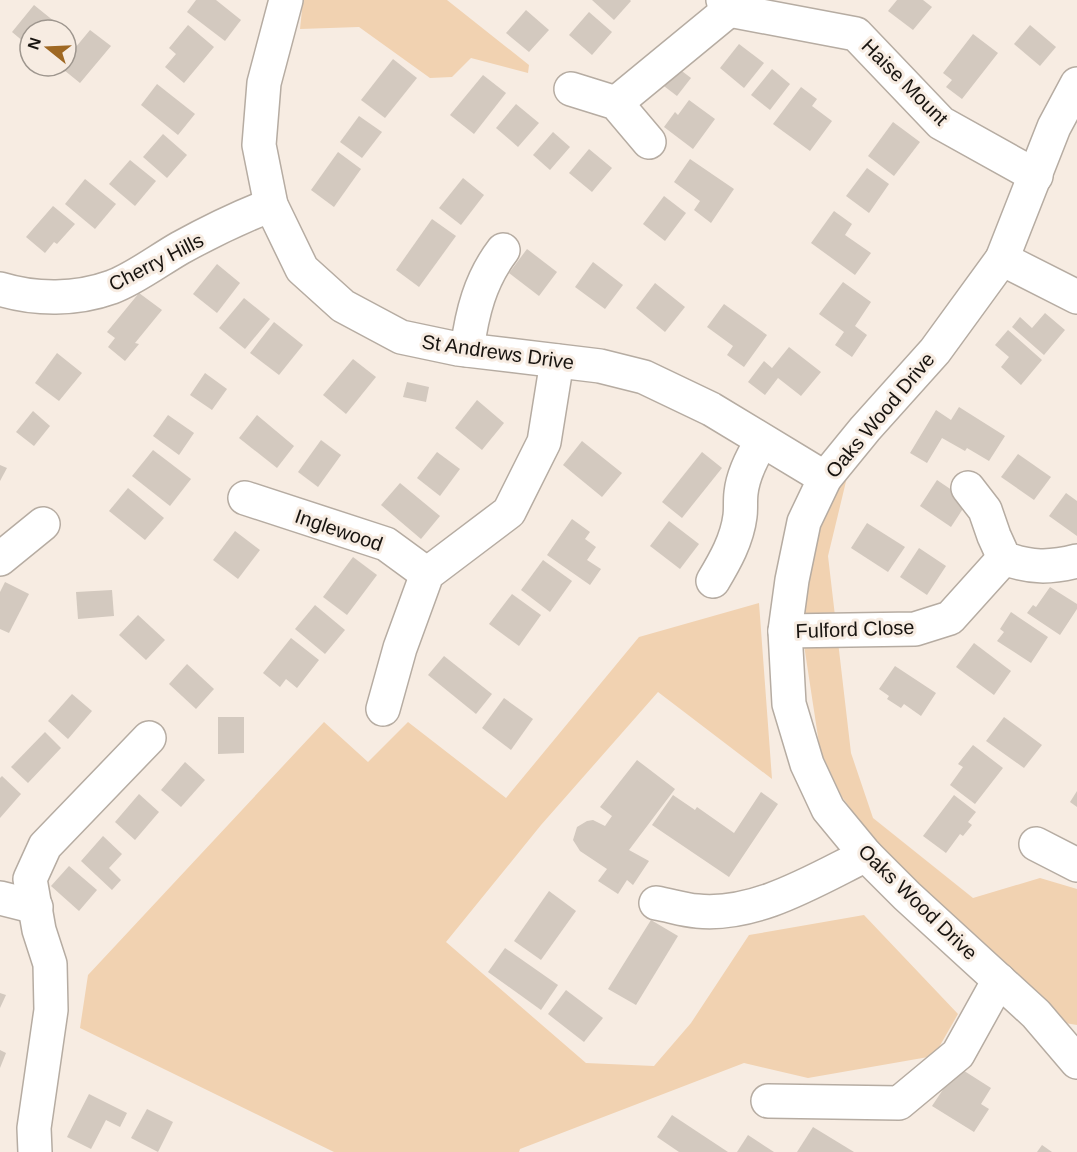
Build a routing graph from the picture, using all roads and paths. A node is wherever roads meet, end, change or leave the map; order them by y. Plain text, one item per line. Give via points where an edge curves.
1 (286, 0) edge
2 (726, 5) edge
3 (1077, 84) edge
4 (571, 89) dead end
5 (616, 103) junction
6 (649, 142) dead end
7 (1036, 177) junction
8 (271, 205) junction
9 (503, 250) dead end
10 (1002, 259) junction
11 (0, 289) edge
12 (1077, 297) edge
13 (467, 350) junction
14 (557, 361) junction
15 (762, 441) junction
16 (825, 478) junction
17 (968, 488) dead end
18 (245, 498) dead end
19 (43, 524) dead end
20 (1004, 558) junction
21 (0, 559) edge
22 (1077, 561) edge
23 (427, 574) junction
24 (713, 581) dead end
25 (785, 631) junction
26 (383, 709) dead end
27 (149, 738) dead end
28 (1036, 844) dead end
29 (866, 855) junction
30 (1077, 865) edge
31 (0, 898) edge
32 (656, 903) dead end
33 (36, 907) junction
34 (999, 980) junction
35 (1076, 1058) edge
36 (768, 1101) dead end
37 (35, 1152) edge

1 - 8 street, St Andrews Drive via 264,83 259,145
2 - 5 street, Haise Mount
2 - 7 street, Haise Mount via 856,33 941,123
3 - 7 street, Oaks Wood Drive via 1054,127
4 - 5 street
5 - 6 street
7 - 10 street, Oaks Wood Drive
8 - 11 street, Cherry Hills via 181,248 114,287 50,297
8 - 13 street, St Andrews Drive via 302,269 343,306 401,338
9 - 13 street via 489,268 472,314
10 - 12 street
10 - 16 street, Oaks Wood Drive via 935,351
13 - 14 street, St Andrews Drive
14 - 15 street, St Andrews Drive via 644,377 711,409
14 - 23 street via 544,442 509,512
15 - 16 street, St Andrews Drive
15 - 24 street via 744,477 735,538
16 - 25 street, Oaks Wood Drive via 804,522
17 - 20 street via 985,510
18 - 23 street, Inglewood via 386,544
19 - 21 street
20 - 22 street via 1042,568
20 - 25 street, Fulford Close via 950,618 915,630
23 - 26 street
25 - 29 street, Oaks Wood Drive via 789,704 807,764 828,809
27 - 33 street via 45,846 30,879
28 - 30 street
29 - 32 street via 754,905 697,911
29 - 34 street, Oaks Wood Drive
31 - 33 street
33 - 37 street via 50,964 51,1010 34,1128
34 - 35 street, Oaks Wood Drive
34 - 36 street via 958,1054 899,1103

